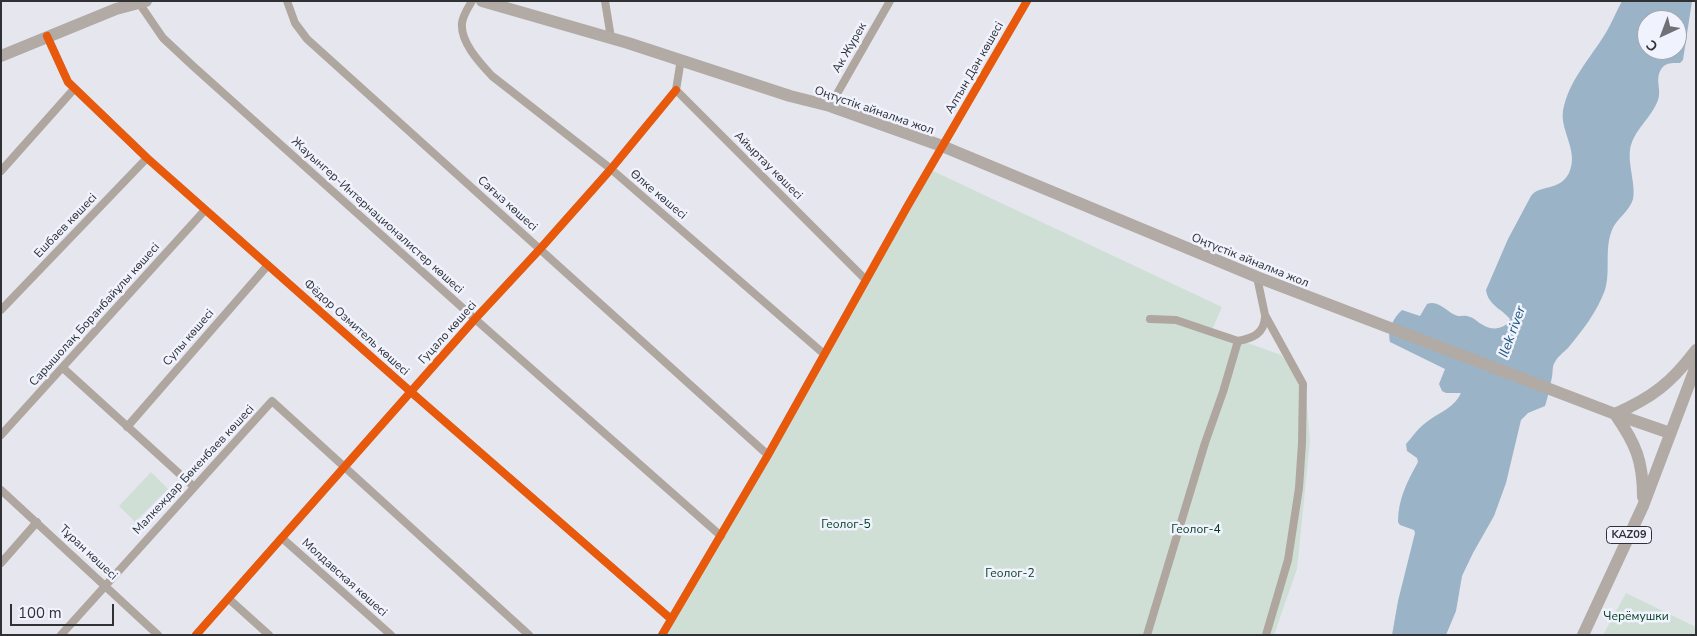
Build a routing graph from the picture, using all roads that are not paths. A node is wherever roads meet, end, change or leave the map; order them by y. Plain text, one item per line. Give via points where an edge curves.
1 (287, 1) edge
2 (472, 1) edge
3 (482, 1) edge
4 (606, 1) edge
5 (890, 1) edge
6 (1027, 1) edge
7 (142, 2) edge
8 (47, 36) junction
9 (611, 38) junction
10 (1, 56) edge
11 (681, 59) junction
12 (74, 89) junction
13 (676, 90) junction
14 (830, 106) junction
15 (942, 146) junction
16 (147, 158) junction
17 (611, 169) junction
18 (1, 171) edge
19 (205, 210) junction
20 (540, 248) junction
21 (268, 265) junction
22 (1257, 277) junction
23 (866, 280) junction
24 (1, 310) edge
25 (1265, 315) junction
26 (475, 319) junction
27 (1150, 319) dead end
28 (1238, 341) junction
29 (1696, 350) edge
30 (824, 354) junction
31 (1696, 366) edge
32 (62, 368) junction
33 (410, 392) junction
34 (1612, 412) junction
35 (127, 426) junction
36 (1670, 433) junction
37 (1, 435) edge
38 (768, 455) junction
39 (345, 467) junction
40 (194, 487) junction
41 (1, 490) edge
42 (1643, 506) junction
43 (37, 522) junction
44 (721, 536) junction
45 (282, 538) junction
46 (1, 563) edge
47 (105, 585) junction
48 (228, 599) junction
49 (671, 619) junction
50 (61, 635) edge
51 (158, 635) edge
52 (196, 635) edge
53 (269, 635) edge
54 (391, 635) edge
55 (529, 635) edge
56 (662, 635) edge
57 (1147, 635) edge
58 (1266, 635) edge
59 (1583, 635) edge

1 - 20 street, Сағыз көшесі via 295,22 307,39
2 - 17 street, Өлке көшесі via 464,17 463,30 480,64
3 - 9 highway, Оңтүстік айналма жол
4 - 9 street
5 - 14 street, Ак Журек
6 - 15 street, Алтын Дән көшесі
7 - 8 highway
7 - 26 street, Жауынгер-Интернационалистер көшесі via 163,38
8 - 10 highway
8 - 12 street, Фёдор Озмитель көшесі via 63,74
9 - 11 highway, Оңтүстік айналма жол
11 - 13 street
11 - 14 highway, Оңтүстік айналма жол
12 - 16 street, Фёдор Озмитель көшесі
12 - 18 street
13 - 17 street, Гуцало көшесі
13 - 23 street, Айыртау көшесі
14 - 15 highway, Оңтүстік айналма жол
15 - 22 highway, Оңтүстік айналма жол
15 - 23 street, Алтын Дән көшесі
16 - 19 street, Фёдор Озмитель көшесі
16 - 24 street, Ешбаев көшесі
17 - 20 street, Гуцало көшесі
17 - 30 street, Өлке көшесі
19 - 21 street, Фёдор Озмитель көшесі
19 - 32 street, Сарышолақ Боранбайұлы көшесі
20 - 26 street, Гуцало көшесі
20 - 38 street, Сағыз көшесі
21 - 33 street, Фёдор Озмитель көшесі
21 - 35 street, Сулы көшесі
22 - 25 street
22 - 34 highway, Оңтүстік айналма жол
23 - 30 street, Алтын Дән көшесі
25 - 28 street via 1259,333
25 - 58 street via 1303,384 1300,470 1288,560
26 - 33 street, Гуцало көшесі
26 - 44 street, Жауынгер-Интернационалистер көшесі
27 - 28 street via 1176,320
28 - 57 street
29 - 34 highway via 1654,394
30 - 38 street, Алтын Дән көшесі
31 - 36 highway, KAZ09
32 - 35 street
32 - 37 street, Сарышолақ Боранбайұлы көшесі
33 - 39 street, Гуцало көшесі
33 - 49 street, Фёдор Озмитель көшесі
34 - 36 highway, Оңтүстік айналма жол
34 - 42 highway via 1636,448 1642,470
35 - 40 street
36 - 42 highway, KAZ09
38 - 44 street, Алтын Дән көшесі
39 - 40 street, Малкеждар Бөкенбаев көшесі via 272,402
39 - 45 street, Гуцало көшесі
39 - 55 street, Малкеждар Бөкенбаев көшесі
40 - 47 street, Малкеждар Бөкенбаев көшесі
41 - 43 street, Тұран көшесі
42 - 59 highway, KAZ09
43 - 46 street
43 - 47 street, Тұран көшесі
44 - 49 street, Алтын Дән көшесі
45 - 48 street, Гуцало көшесі
45 - 54 street, Молдавская көшесі
47 - 50 street, Малкеждар Бөкенбаев көшесі
47 - 51 street, Тұран көшесі
48 - 52 street, Гуцало көшесі
48 - 53 street
49 - 56 street, Алтын Дән көшесі

